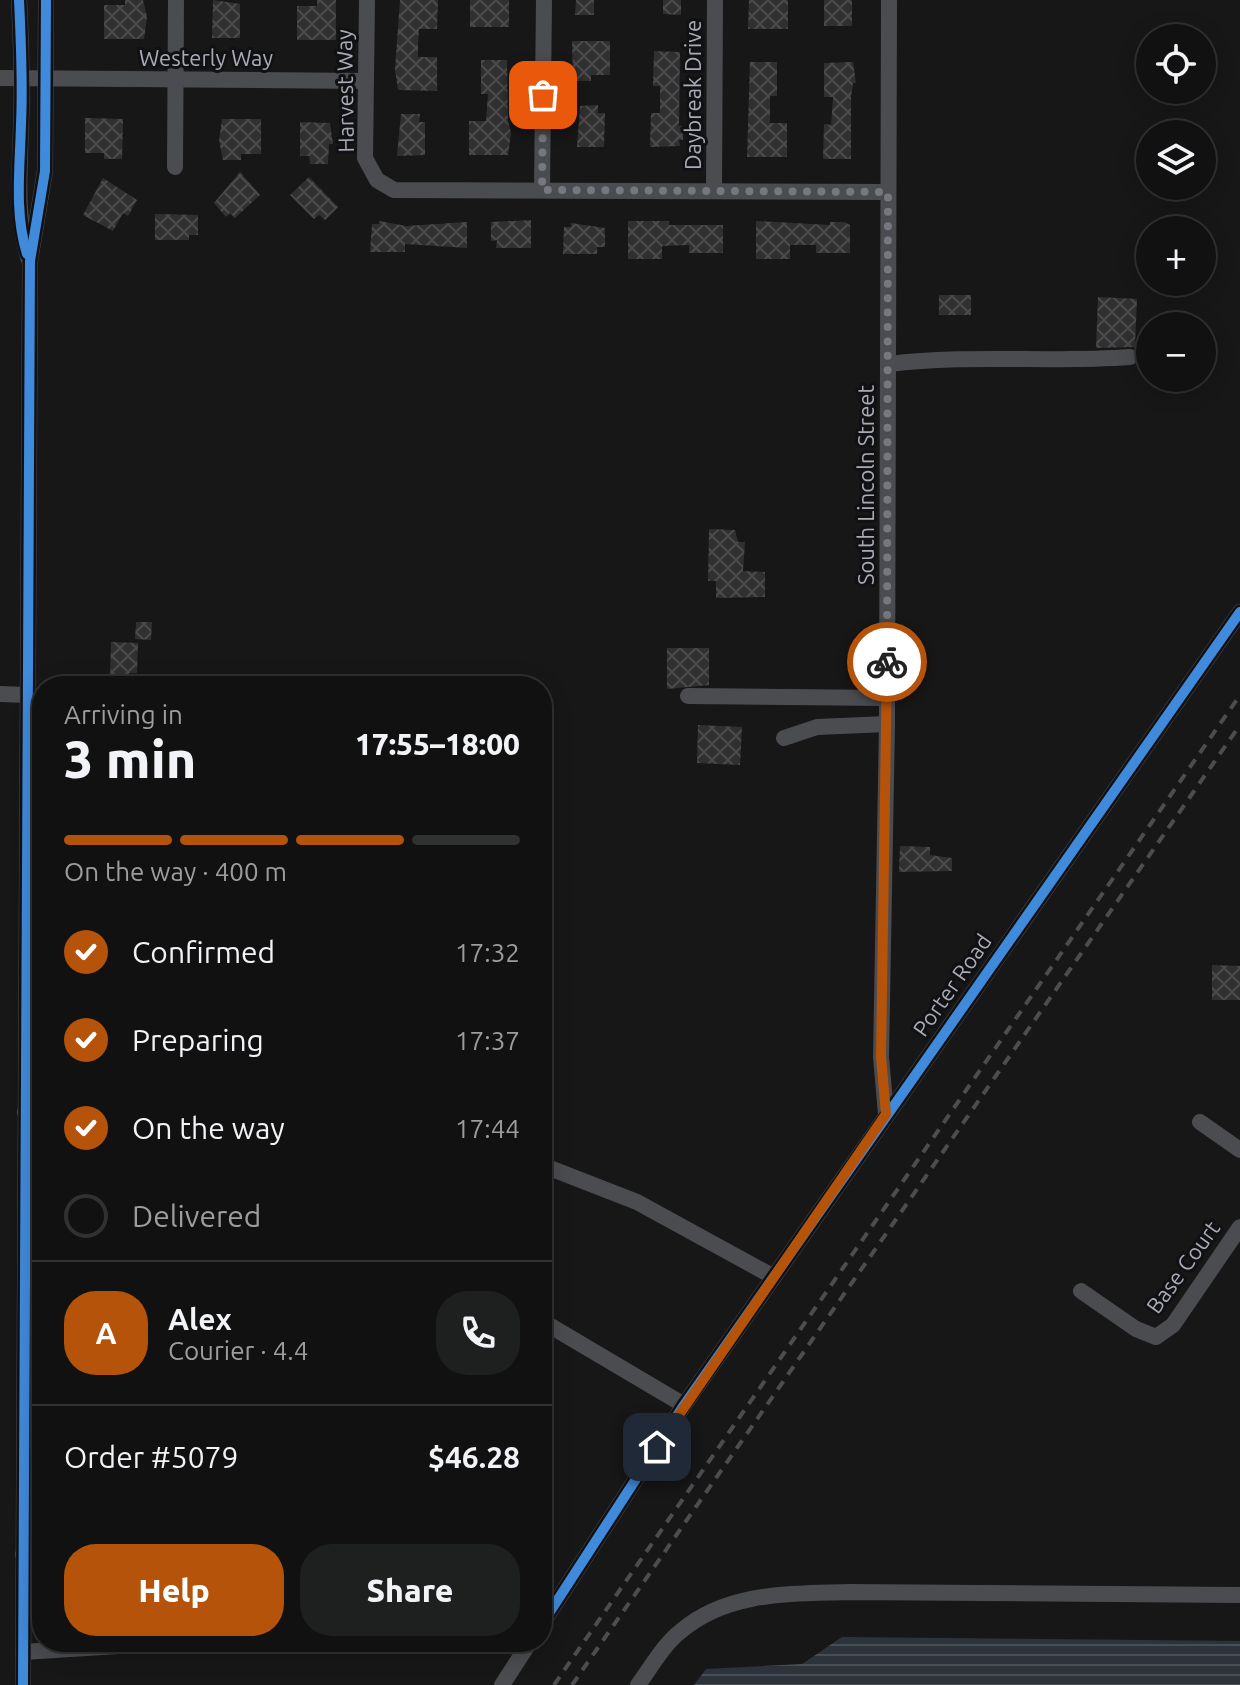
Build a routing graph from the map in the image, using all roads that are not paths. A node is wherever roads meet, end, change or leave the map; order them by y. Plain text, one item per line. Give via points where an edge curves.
1 (19, 0) edge
2 (46, 0) edge
3 (176, 0) edge
4 (367, 0) edge
5 (544, 0) edge
6 (715, 0) edge
7 (889, 0) edge
8 (0, 78) edge
9 (22, 79) junction
10 (45, 79) junction
11 (175, 80) junction
12 (366, 81) junction
13 (175, 167) dead end
14 (542, 190) junction
15 (714, 190) junction
16 (888, 192) junction
17 (30, 261) junction
18 (1130, 357) dead end
19 (889, 364) junction
20 (1240, 612) edge
21 (0, 694) edge
22 (27, 695) junction
23 (688, 696) dead end
24 (887, 698) junction
25 (887, 724) junction
26 (784, 738) dead end
27 (26, 962) junction
28 (32, 968) edge
29 (32, 1076) edge
30 (886, 1114) junction
31 (1200, 1122) dead end
32 (1240, 1150) edge
33 (552, 1169) edge
34 (32, 1194) edge
35 (1240, 1227) edge
36 (774, 1277) junction
37 (1081, 1291) dead end
38 (552, 1327) edge
39 (684, 1405) junction
40 (23, 1554) junction
41 (32, 1554) edge
42 (1240, 1595) edge
43 (552, 1609) edge
44 (32, 1651) edge
45 (23, 1652) junction
46 (523, 1652) edge
47 (23, 1685) edge
48 (502, 1685) edge
49 (638, 1685) edge

1 - 9 street
2 - 10 street
3 - 11 street
4 - 12 street, Harvest Way
5 - 14 street
6 - 15 street, Daybreak Drive
7 - 16 street, South Lincoln Street
8 - 9 street, Westerly Way
9 - 10 street, Westerly Way
9 - 17 street via 22,237
10 - 11 street, Westerly Way
10 - 17 street via 45,171
11 - 12 street, Westerly Way
11 - 13 street
12 - 14 street, Harvest Way via 365,158 377,180 394,190
14 - 15 street
15 - 16 street
16 - 19 street, South Lincoln Street
17 - 22 street
18 - 19 street via 943,357
19 - 24 street, South Lincoln Street
20 - 30 street, Porter Road
21 - 22 street
22 - 27 street
23 - 24 street
24 - 25 street, South Lincoln Street
25 - 26 street via 817,727
25 - 30 street, South Lincoln Street via 881,1057
27 - 28 street
27 - 29 street
30 - 36 street, Porter Road
31 - 32 street
33 - 36 street via 637,1202
34 - 40 street
35 - 37 street, Base Court via 1173,1325 1156,1337
36 - 39 street, Porter Road
38 - 39 street
39 - 43 street, Porter Road
40 - 41 street
40 - 45 street
42 - 49 street via 849,1592 737,1601 679,1632
44 - 45 street
45 - 47 street
46 - 48 street

